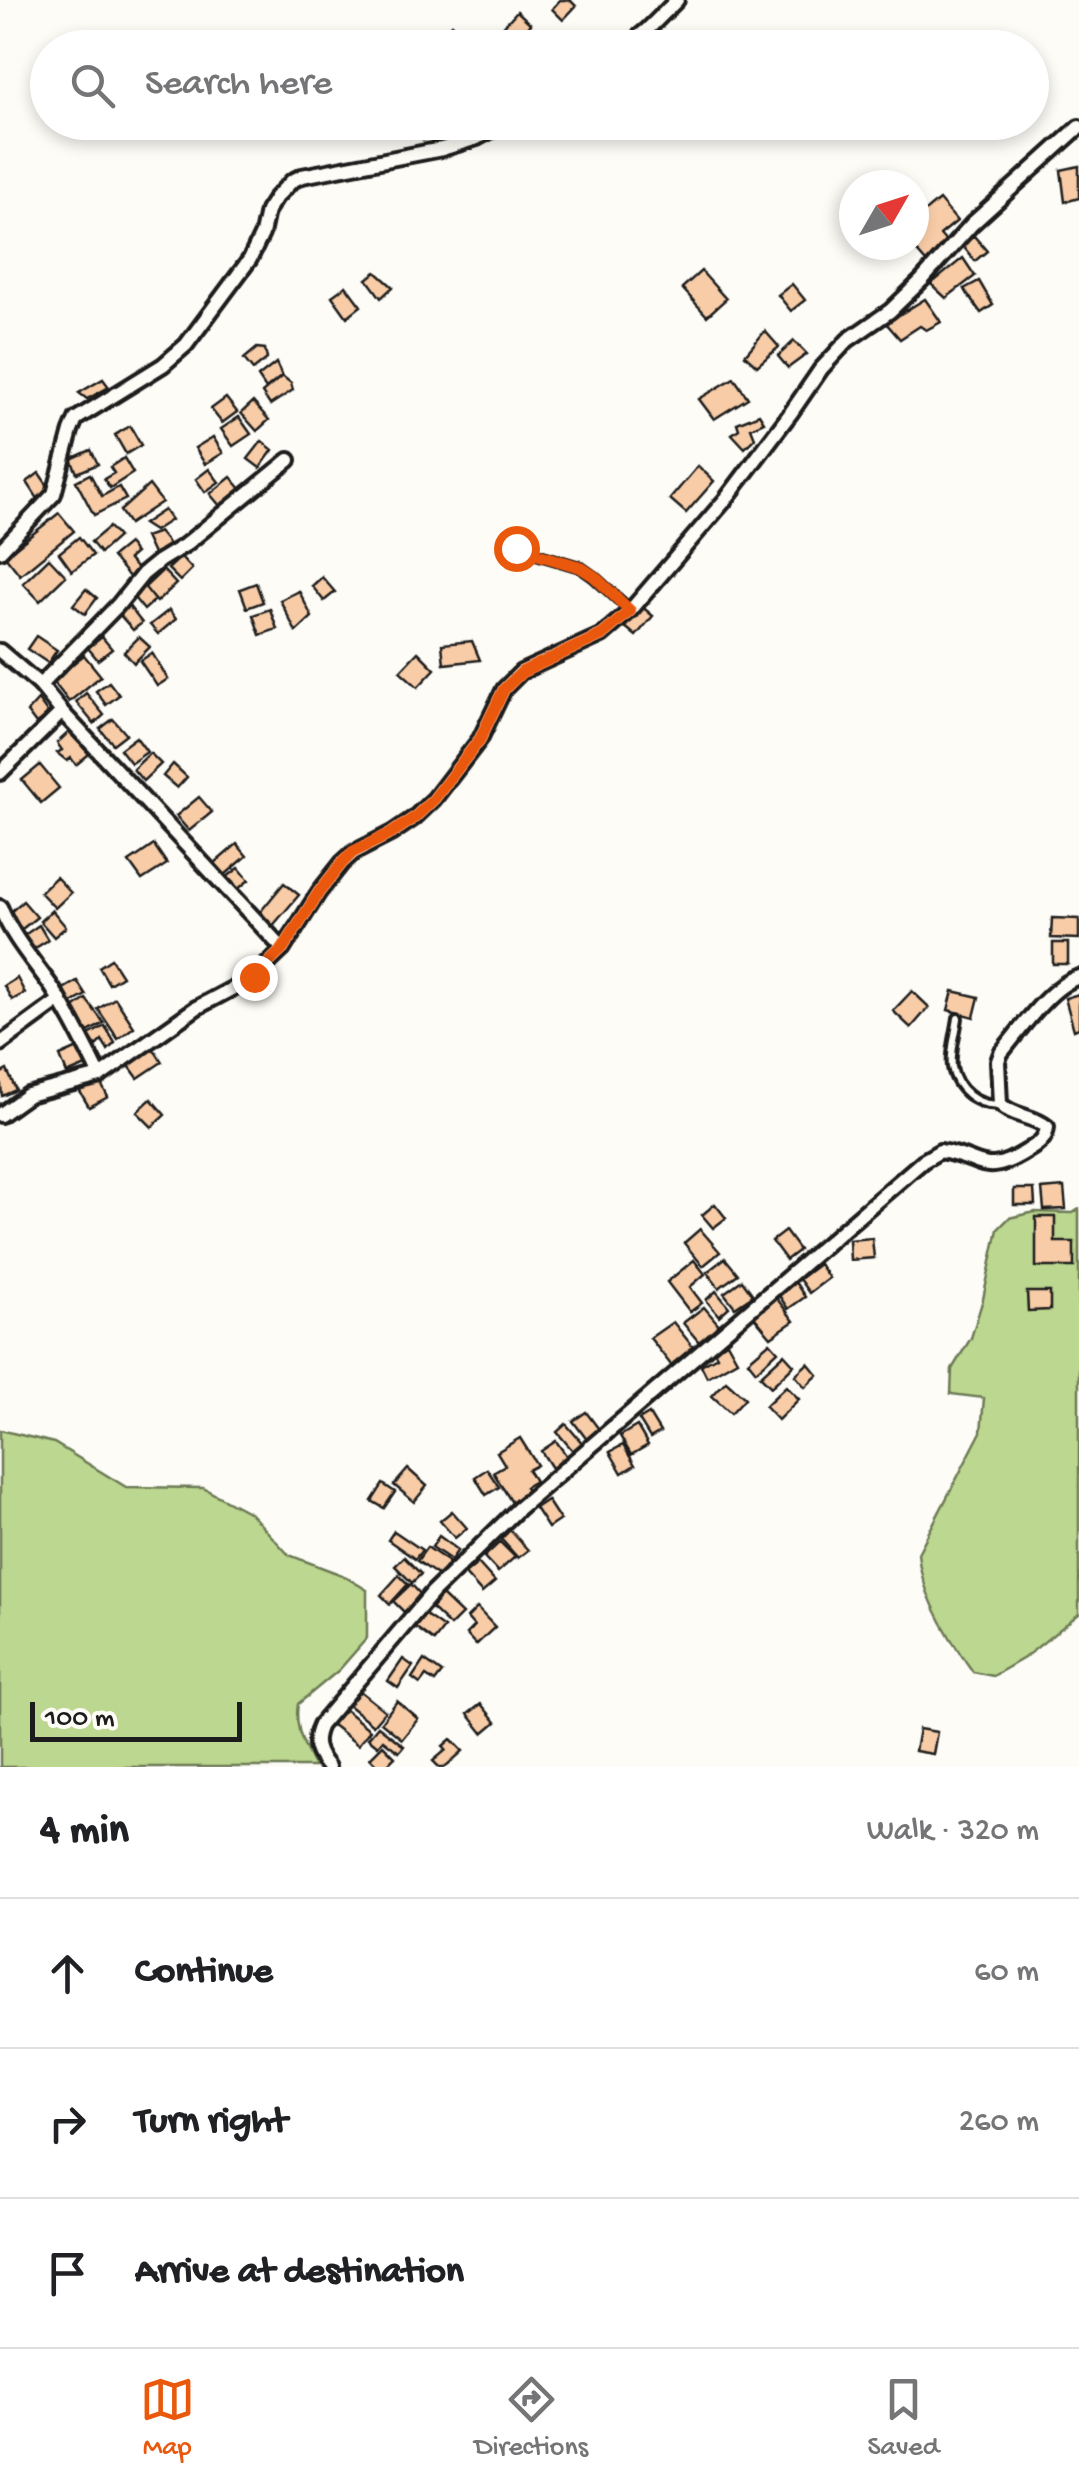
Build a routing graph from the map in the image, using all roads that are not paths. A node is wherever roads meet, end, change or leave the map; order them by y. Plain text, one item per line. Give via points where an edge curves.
1 (677, 0) edge
2 (647, 30) edge
3 (1079, 127) edge
4 (470, 140) edge
5 (290, 460) dead end
6 (516, 548) dead end
7 (0, 551) edge
8 (630, 611) junction
9 (0, 651) edge
10 (40, 685) junction
11 (62, 712) junction
12 (0, 773) edge
13 (0, 906) edge
14 (283, 949) junction
15 (1079, 977) edge
16 (60, 1000) junction
17 (958, 1018) dead end
18 (0, 1044) edge
19 (100, 1076) junction
20 (1000, 1104) junction
21 (0, 1115) edge
22 (328, 1767) edge

1 - 2 street
3 - 8 street via 890,310 820,368 726,499
4 - 7 street via 302,176 286,186 266,212 250,259 186,345 76,419 54,494
5 - 10 street via 143,574
6 - 8 lane via 580,567
8 - 14 street via 602,635 512,679 480,739 434,799 392,833 353,852
9 - 10 street
10 - 11 street
11 - 12 street
11 - 14 street
13 - 16 street via 17,942
14 - 19 street via 254,977 196,1008
15 - 20 street via 1052,995 1002,1053
16 - 18 street
16 - 19 street
17 - 20 lane via 952,1067 978,1103
19 - 21 street via 28,1095
20 - 22 street via 1040,1121 1046,1136 993,1167 940,1151 924,1161 518,1510 433,1592 320,1725 316,1750

